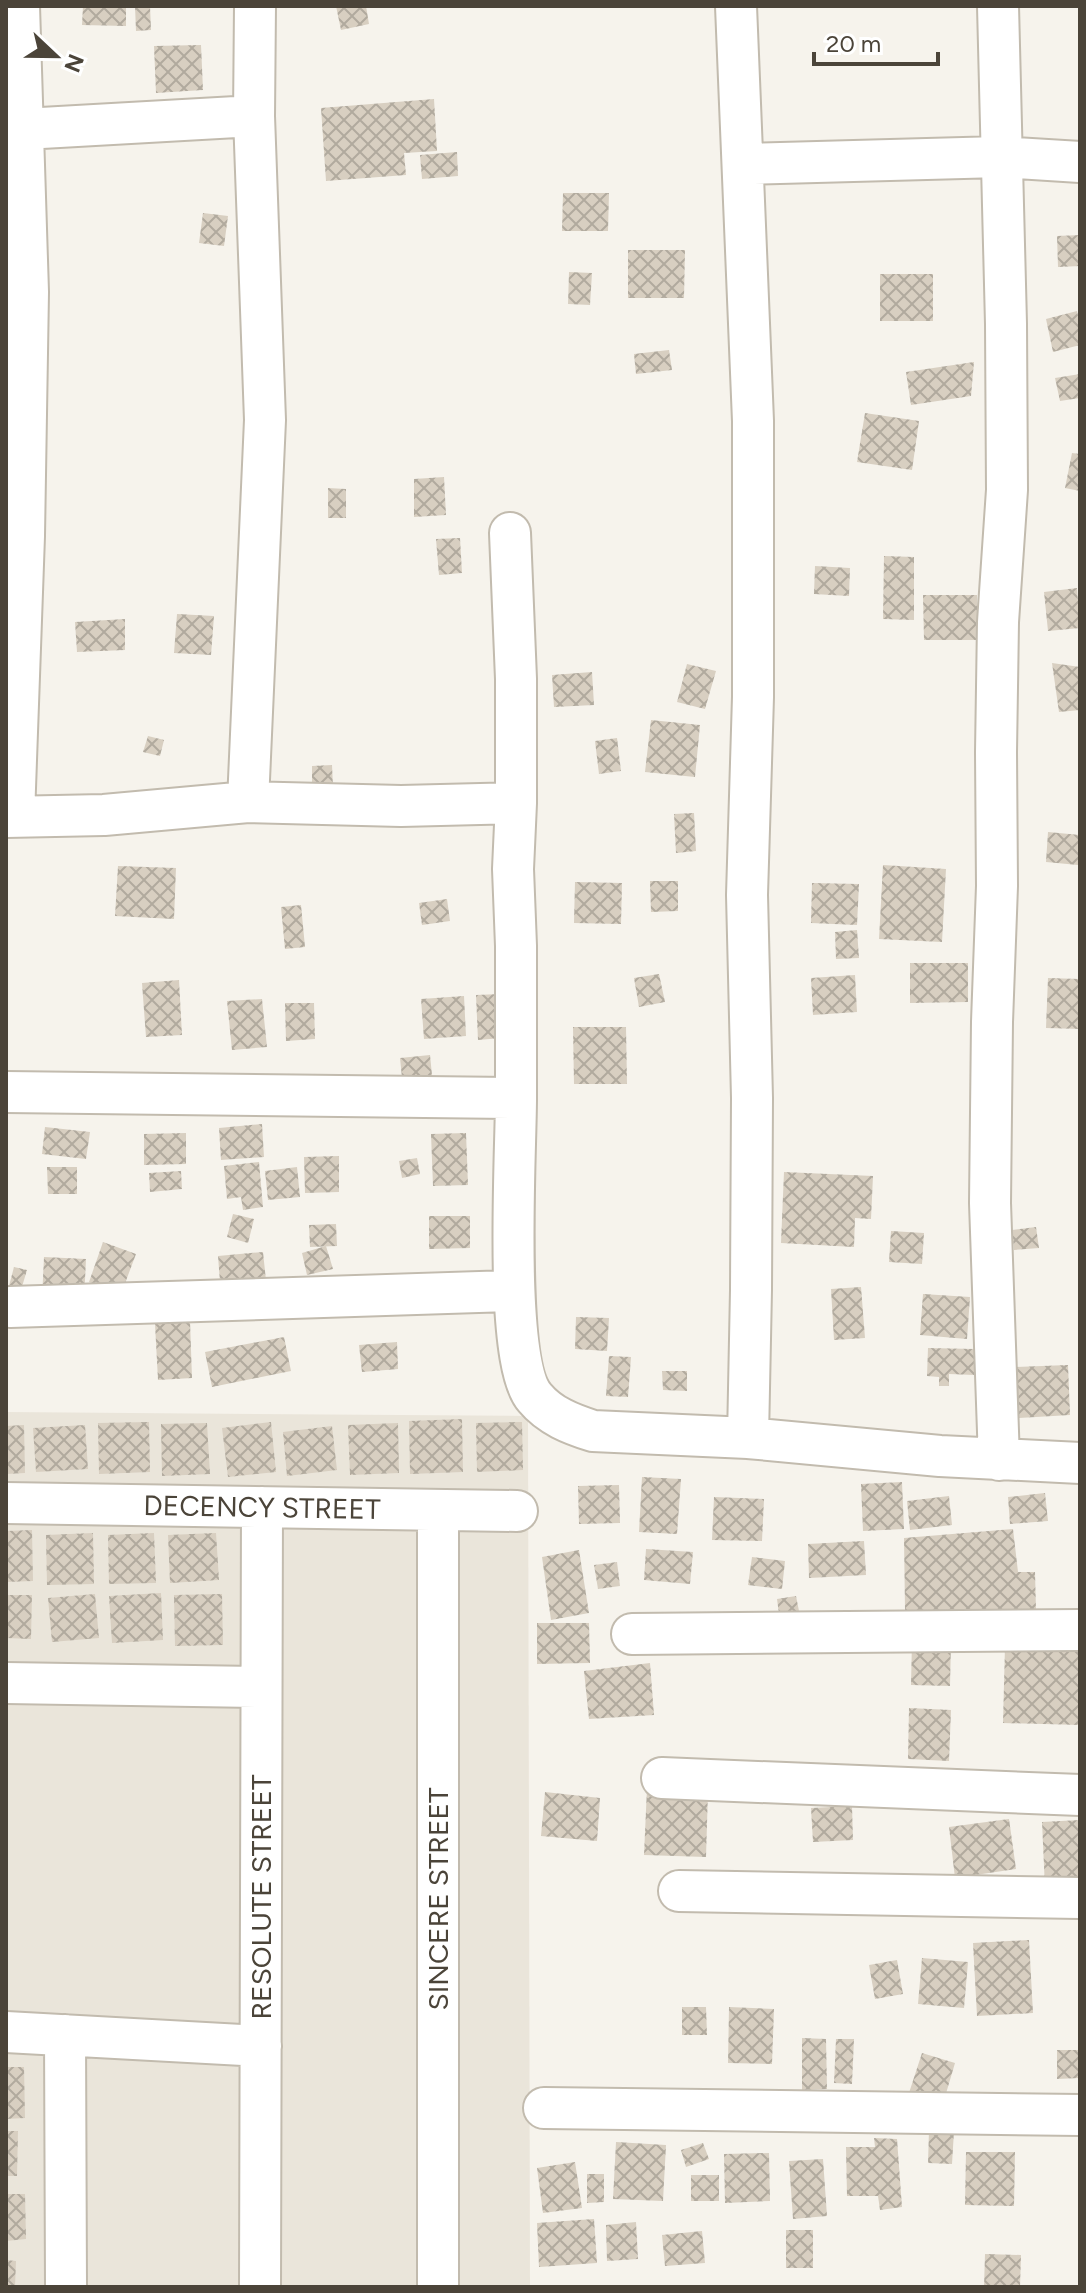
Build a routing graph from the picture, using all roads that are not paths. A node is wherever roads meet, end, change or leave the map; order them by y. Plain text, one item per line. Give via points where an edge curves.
1 (19, 6) edge
2 (255, 6) edge
3 (736, 6) edge
4 (998, 6) edge
5 (254, 116) junction
6 (15, 129) edge
7 (1000, 157) junction
8 (1080, 162) edge
9 (744, 164) junction
10 (510, 533) dead end
11 (248, 802) junction
12 (516, 803) junction
13 (10, 816) edge
14 (6, 1092) edge
15 (516, 1098) junction
16 (513, 1291) junction
17 (10, 1307) dead end
18 (748, 1438) junction
19 (999, 1460) junction
20 (1080, 1463) edge
21 (6, 1503) edge
22 (262, 1507) junction
23 (438, 1510) junction
24 (517, 1511) dead end
25 (1080, 1630) edge
26 (632, 1634) dead end
27 (6, 1683) edge
28 (261, 1687) junction
29 (662, 1778) dead end
30 (1080, 1795) edge
31 (679, 1891) dead end
32 (1080, 1898) edge
33 (6, 2032) edge
34 (65, 2035) junction
35 (261, 2046) junction
36 (544, 2108) dead end
37 (1080, 2115) edge
38 (66, 2287) edge
39 (260, 2287) edge
40 (438, 2287) edge

1 - 6 street
2 - 5 street
3 - 9 street
4 - 7 street
5 - 6 street
5 - 11 street via 265,420
6 - 13 street via 28,292
7 - 8 street
7 - 9 street
7 - 19 street via 1007,490 998,636 990,1203
9 - 18 street via 753,467
10 - 12 street
11 - 12 street
11 - 13 street via 104,815
12 - 15 street
14 - 15 street
15 - 16 street
16 - 17 street
16 - 18 street via 522,1371 533,1396 569,1424 593,1431
18 - 19 street
19 - 20 street
21 - 22 street, DECENCY STREET
22 - 23 street, DECENCY STREET
22 - 28 street, RESOLUTE STREET
23 - 24 street, DECENCY STREET
23 - 40 street, SINCERE STREET
25 - 26 street
27 - 28 street
28 - 35 street, RESOLUTE STREET
29 - 30 street
31 - 32 street
33 - 34 street
34 - 35 street
34 - 38 street
35 - 39 street, RESOLUTE STREET
36 - 37 street

